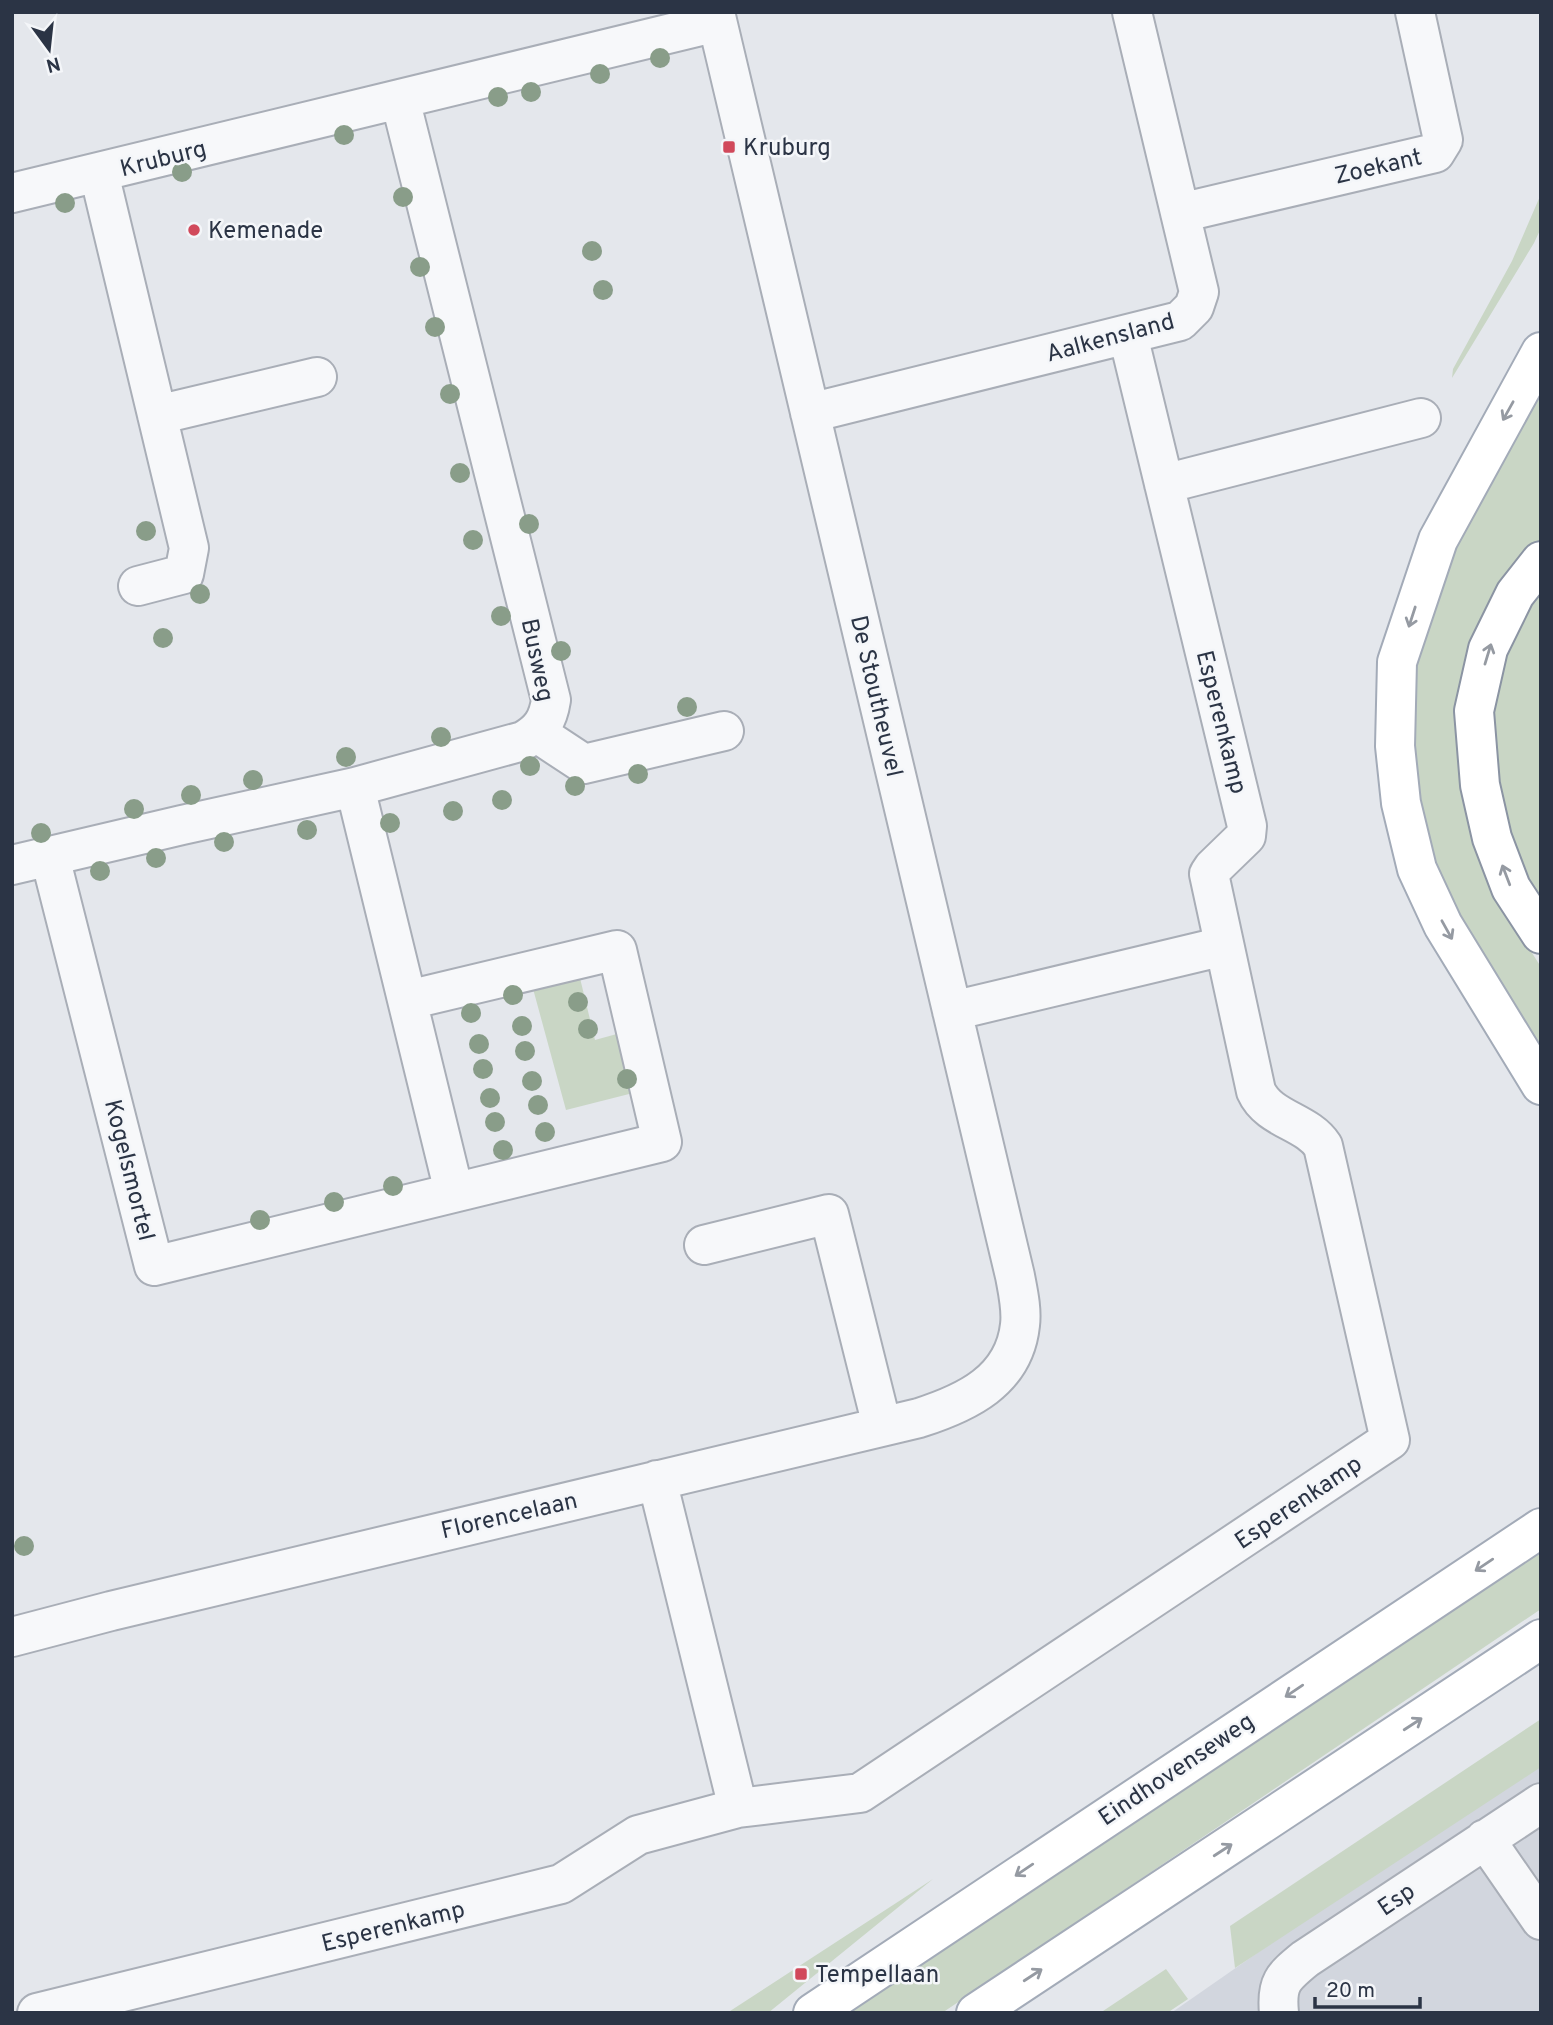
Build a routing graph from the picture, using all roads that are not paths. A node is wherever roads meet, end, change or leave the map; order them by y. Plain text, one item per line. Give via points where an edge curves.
1 (1132, 12) edge
2 (1415, 12) edge
3 (716, 17) edge
4 (400, 99) junction
5 (99, 173) junction
6 (12, 193) edge
7 (1180, 213) junction
8 (1128, 335) junction
9 (1541, 352) edge
10 (317, 377) dead end
11 (810, 413) junction
12 (157, 415) junction
13 (1421, 418) dead end
14 (1164, 484) junction
15 (1541, 561) edge
16 (138, 586) dead end
17 (724, 731) dead end
18 (537, 733) junction
19 (355, 787) junction
20 (50, 857) junction
21 (12, 865) edge
22 (1541, 934) edge
23 (1223, 946) junction
24 (408, 999) junction
25 (952, 1011) junction
26 (1541, 1085) edge
27 (454, 1192) junction
28 (704, 1245) dead end
29 (998, 1375) joint
30 (882, 1426) junction
31 (657, 1480) junction
32 (1541, 1528) edge
33 (14, 1627) edge
34 (1541, 1639) edge
35 (1539, 1807) edge
36 (738, 1808) junction
37 (1486, 1839) junction
38 (1541, 1920) edge
39 (37, 2013) edge
40 (813, 2013) edge
41 (976, 2013) edge
42 (1279, 2013) edge

1 - 7 street, Aalkensland
2 - 7 street, Zoekant via 1443,140 1435,153
3 - 4 street, Kruburg
3 - 11 street, De Stoutheuvel
4 - 5 street, Kruburg
4 - 18 street, Busweg via 551,700
5 - 6 street, Kruburg
5 - 12 street, Kruburg
7 - 8 street, Aalkensland via 1199,292 1194,307 1180,321
8 - 11 street, Aalkensland
8 - 14 street, Esperenkamp
9 -> 26 main road via 1438,540 1397,662 1395,746 1401,803 1417,869 1443,926
10 - 12 street
11 - 25 street, De Stoutheuvel
12 - 16 street, Kruburg via 189,548 184,574
13 - 14 street
14 - 23 street, Esperenkamp via 1247,826 1246,836 1209,874
22 -> 15 main road via 1511,888 1492,838 1480,785 1474,711 1488,649 1515,594
17 - 18 street via 584,764
18 - 19 street, Busweg via 523,741
19 - 20 street, Busweg
19 - 24 street
20 - 21 street, Busweg
20 - 27 street, Kogelsmortel via 154,1266
23 - 25 street
23 - 36 street, Esperenkamp via 1260,1100 1318,1137 1324,1146 1390,1440 860,1793
24 - 27 street
24 - 27 street, Kogelsmortel via 617,950 662,1142
25 - 29 street, De Stoutheuvel via 1020,1308 1018,1341
28 - 30 street via 829,1214
29 - 30 street, Florencelaan via 948,1409
30 - 31 street, Florencelaan
31 - 33 street, Florencelaan
31 - 36 street
32 -> 40 main road, Eindhovenseweg
41 -> 34 main road
35 - 37 street, Esp
36 - 39 street, Esperenkamp via 638,1835 561,1884
37 - 38 street
37 - 42 street, Esp via 1305,1959 1285,1976 1277,1993

